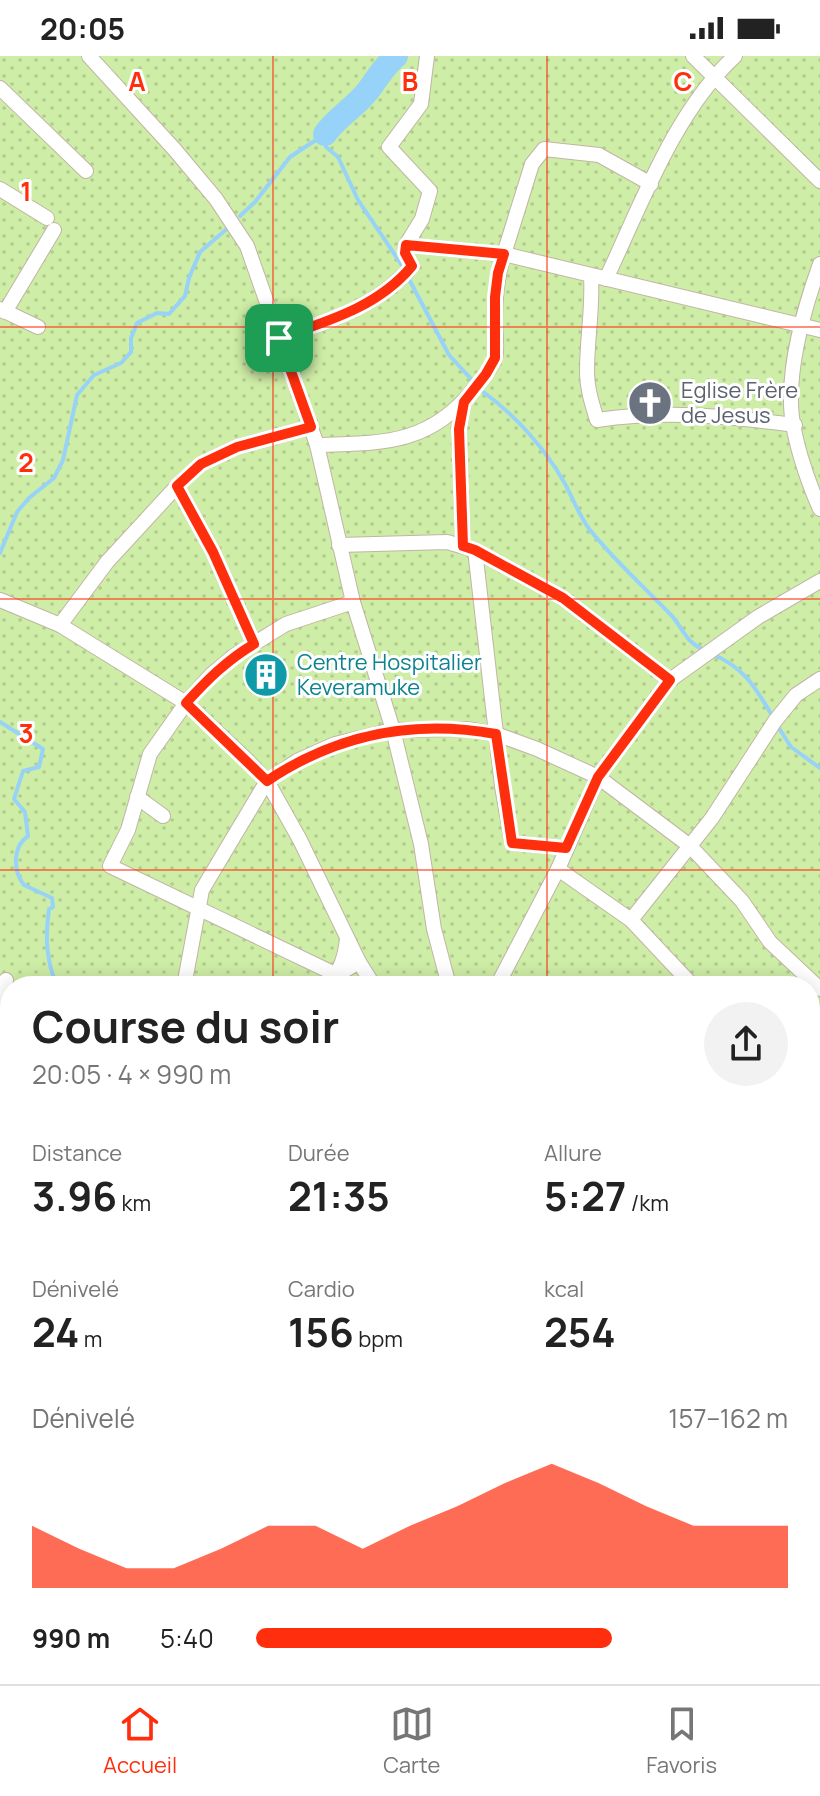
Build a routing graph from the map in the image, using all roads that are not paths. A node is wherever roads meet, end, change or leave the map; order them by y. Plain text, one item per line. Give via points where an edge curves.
1 (89, 56) edge
2 (427, 56) edge
3 (693, 56) edge
4 (735, 56) edge
5 (713, 76) junction
6 (0, 88) edge
7 (86, 171) dead end
8 (820, 181) edge
9 (651, 184) junction
10 (0, 189) edge
11 (406, 245) junction
12 (504, 254) junction
13 (820, 264) edge
14 (599, 277) junction
15 (3, 310) edge
16 (802, 325) junction
17 (38, 327) dead end
18 (820, 330) edge
19 (279, 338) junction
20 (464, 402) junction
21 (795, 425) junction
22 (311, 427) junction
23 (317, 445) junction
24 (177, 486) junction
25 (820, 509) edge
26 (339, 545) junction
27 (469, 548) junction
28 (820, 581) edge
29 (0, 600) edge
30 (353, 602) junction
31 (60, 625) junction
32 (254, 644) junction
33 (820, 679) edge
34 (670, 680) junction
35 (186, 703) junction
36 (393, 730) junction
37 (496, 734) junction
38 (598, 777) junction
39 (267, 781) junction
40 (137, 797) junction
41 (163, 816) dead end
42 (690, 846) junction
43 (566, 848) junction
44 (558, 869) junction
45 (199, 909) junction
46 (631, 920) junction
47 (347, 937) junction
48 (359, 962) junction
49 (186, 976) edge
50 (325, 976) edge
51 (335, 976) edge
52 (339, 976) edge
53 (368, 976) edge
54 (446, 976) edge
55 (505, 976) edge
56 (679, 976) edge
57 (806, 976) edge

1 - 19 street via 224,211 247,246
2 - 11 street via 421,104 389,147 430,191 422,219
3 - 5 street
4 - 5 street
5 - 8 street
5 - 9 street via 690,108
6 - 7 street
9 - 12 street via 599,155 544,149 532,164
9 - 14 street
10 - 15 street via 51,224
11 - 12 street
11 - 19 street via 412,266 368,304
12 - 14 street
12 - 20 street via 495,297 495,358
13 - 16 street
14 - 16 street
14 - 21 street via 587,371 597,420 681,413
15 - 17 street
16 - 18 street
16 - 21 street via 791,405
19 - 22 street
20 - 23 street via 412,437
20 - 27 street via 459,429
21 - 25 street
22 - 23 street
22 - 24 street via 237,447 201,464
23 - 26 street
24 - 31 street via 107,562
24 - 32 street
26 - 27 street via 447,542
26 - 30 street
27 - 34 street via 563,598
27 - 37 street
28 - 34 street via 718,643
29 - 31 street
30 - 32 street via 298,620
30 - 36 street
31 - 35 street
32 - 35 street via 211,675
33 - 42 street via 796,695 775,721
34 - 38 street
35 - 39 street
35 - 40 street via 150,754
36 - 37 street
36 - 39 street via 315,752
36 - 54 street
37 - 38 street
37 - 43 street via 512,843
38 - 42 street
38 - 43 street
39 - 45 street via 202,890
39 - 47 street
40 - 41 street
40 - 45 street via 110,866
42 - 46 street
42 - 57 street via 742,901 770,942
43 - 44 street
44 - 46 street
44 - 55 street
45 - 49 street
45 - 50 street
46 - 56 street
47 - 48 street
47 - 51 street via 346,955
48 - 52 street
48 - 53 street

